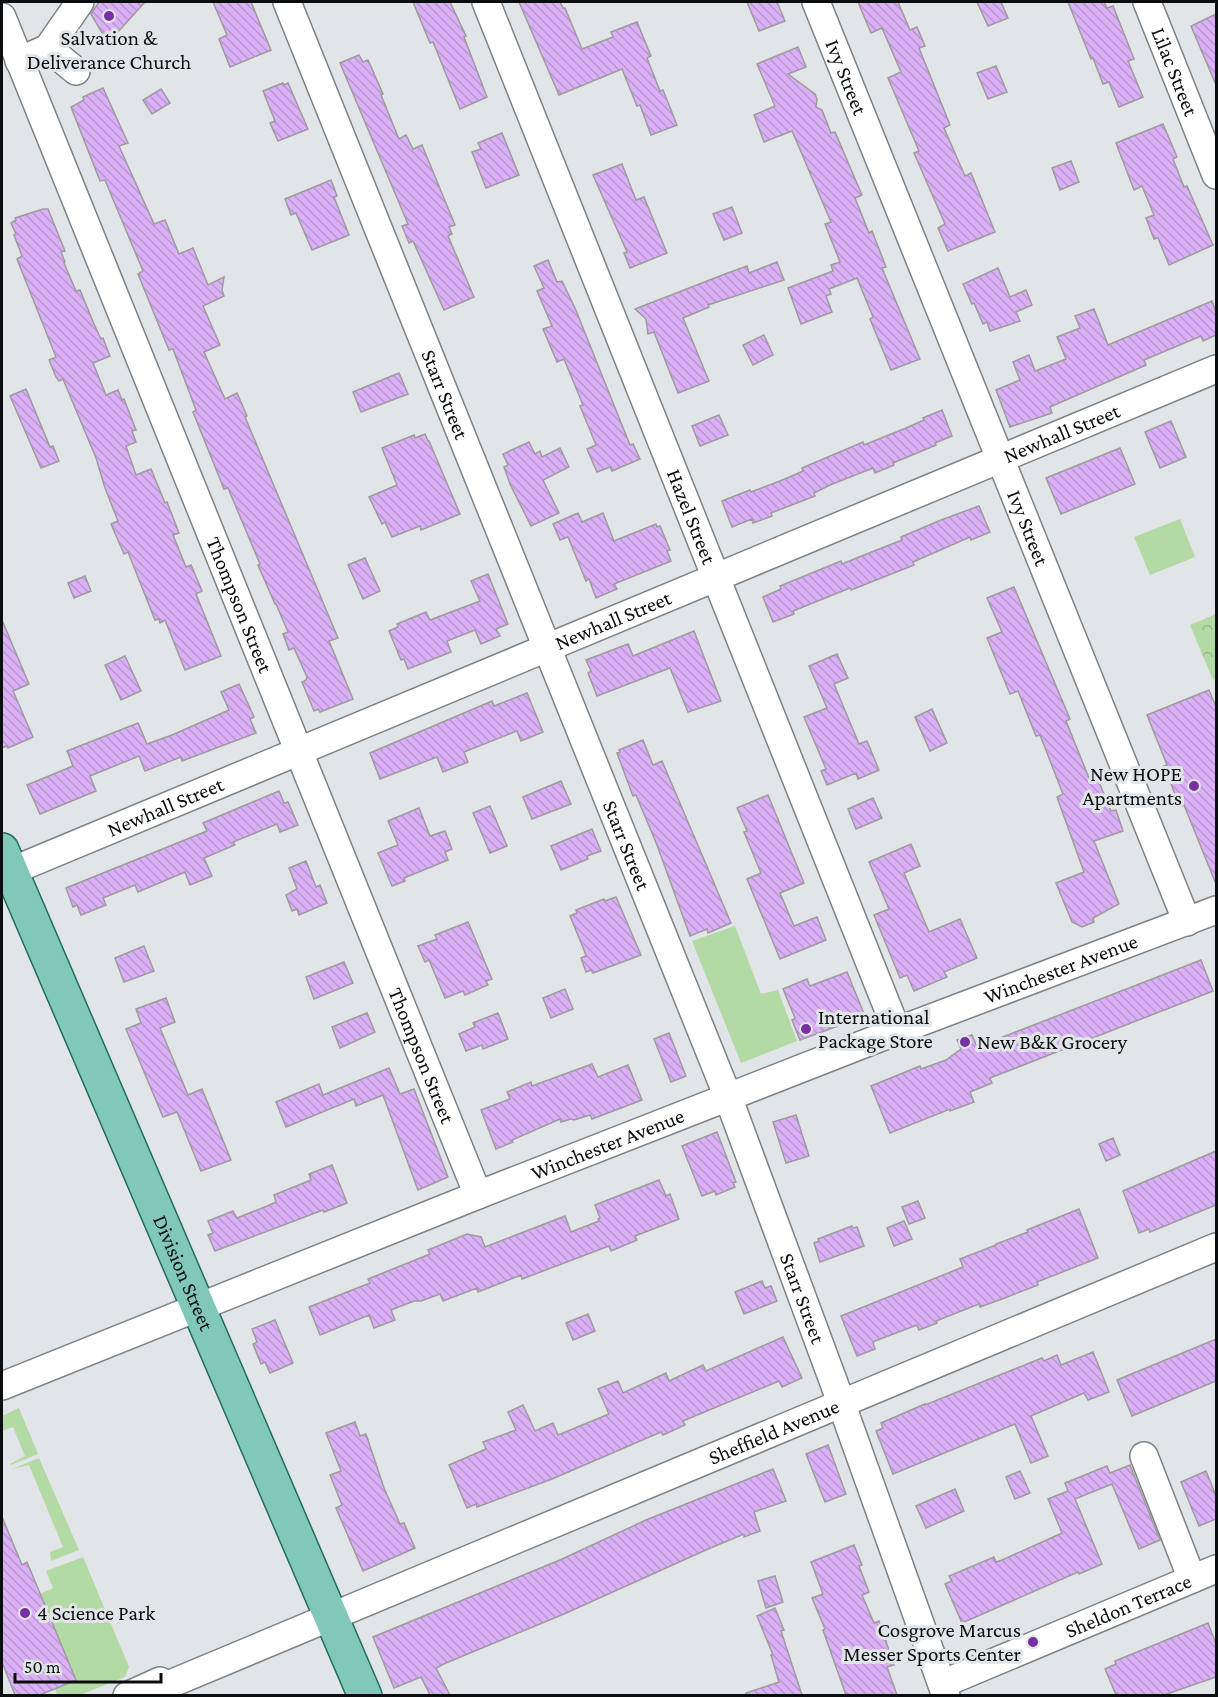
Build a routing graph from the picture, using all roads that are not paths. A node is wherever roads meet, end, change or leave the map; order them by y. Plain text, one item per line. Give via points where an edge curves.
1 (80, 2) edge
2 (287, 2) edge
3 (486, 2) edge
4 (816, 2) edge
5 (1147, 2) edge
6 (2, 17) edge
7 (48, 48) junction
8 (20, 61) junction
9 (76, 71) dead end
10 (1216, 175) edge
11 (1216, 369) edge
12 (1000, 459) junction
13 (716, 576) junction
14 (547, 649) junction
15 (299, 749) junction
16 (4, 866) edge
17 (1216, 910) edge
18 (1187, 922) junction
19 (897, 1031) junction
20 (728, 1097) junction
21 (478, 1195) junction
22 (1216, 1247) edge
23 (197, 1307) junction
24 (2, 1386) edge
25 (842, 1404) junction
26 (1144, 1456) dead end
27 (1216, 1569) edge
28 (1192, 1579) junction
29 (331, 1618) junction
30 (944, 1690) edge
31 (127, 1695) edge
32 (365, 1695) edge

1 - 7 street
2 - 14 street, Starr Street
3 - 13 street, Hazel Street
4 - 12 street, Ivy Street
5 - 10 street, Lilac Street
6 - 8 street, Thompson Street
7 - 8 street
7 - 9 street
8 - 15 street, Thompson Street
11 - 12 street, Newhall Street
12 - 13 street, Newhall Street
12 - 18 street, Ivy Street
13 - 14 street, Newhall Street
13 - 19 street, Hazel Street
14 - 15 street, Newhall Street
14 - 20 street, Starr Street
15 - 16 street, Newhall Street
15 - 21 street, Thompson Street
16 - 23 main road, Division Street
17 - 18 street, Winchester Avenue
18 - 19 street, Winchester Avenue
19 - 20 street, Winchester Avenue
20 - 21 street, Winchester Avenue
20 - 25 street, Starr Street
21 - 23 street, Winchester Avenue
22 - 25 street, Sheffield Avenue
23 - 24 street, Winchester Avenue
23 - 29 main road, Division Street
25 - 29 street, Sheffield Avenue
25 - 30 street, Starr Street
26 - 28 street
27 - 28 street, Sheldon Terrace
28 - 30 street, Sheldon Terrace
29 - 31 street, Sheffield Avenue
29 - 32 main road, Division Street

